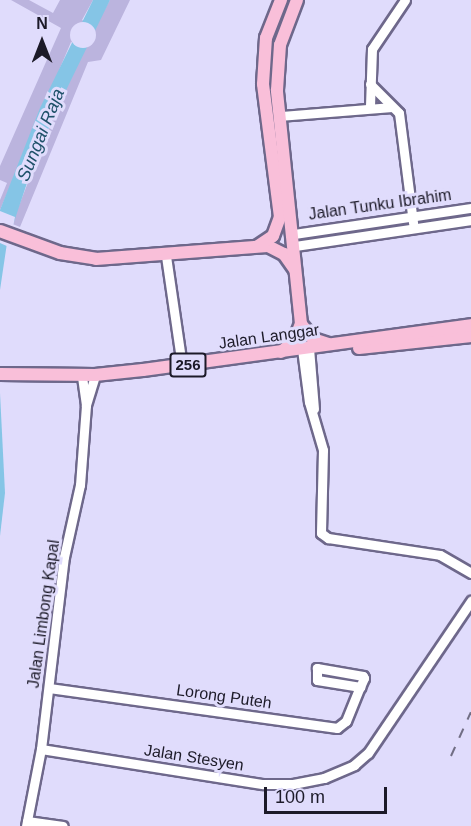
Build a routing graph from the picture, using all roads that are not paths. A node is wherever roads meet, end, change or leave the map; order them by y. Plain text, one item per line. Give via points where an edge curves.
1 (280, 0) edge
2 (297, 0) edge
3 (405, 0) edge
4 (370, 84) junction
5 (370, 106) junction
6 (396, 109) junction
7 (280, 116) junction
8 (471, 208) edge
9 (412, 217) junction
10 (471, 220) edge
11 (414, 228) junction
12 (0, 231) edge
13 (295, 240) junction
14 (257, 246) junction
15 (166, 256) junction
16 (296, 274) junction
17 (471, 319) edge
18 (301, 324) junction
19 (471, 325) edge
20 (471, 336) edge
21 (334, 344) junction
22 (308, 348) junction
23 (280, 352) junction
24 (182, 366) junction
25 (0, 374) edge
26 (82, 375) junction
27 (95, 375) junction
28 (86, 405) junction
29 (471, 573) edge
30 (471, 601) edge
31 (362, 682) dead end
32 (49, 688) junction
33 (41, 749) junction
34 (27, 823) edge
35 (63, 826) edge

1 - 14 main road via 266,38 263,84 280,217 273,236
2 - 7 main road via 280,45
3 - 4 street via 372,49
4 - 5 street
4 - 6 street
5 - 6 street
5 - 7 street
6 - 9 street
7 - 13 main road
8 - 9 street, Jalan Tunku Ibrahim
9 - 11 street
9 - 13 street, Jalan Tunku Ibrahim
10 - 11 street, Jalan Tunku Ibrahim
11 - 13 street, Jalan Tunku Ibrahim
12 - 15 main road via 81,257
13 - 16 main road
14 - 15 main road
14 - 16 main road via 279,251
15 - 24 street
16 - 18 main road
17 - 21 main road via 368,332
18 - 21 main road via 313,339
18 - 23 main road via 294,341
19 - 21 main road, Jalan Langgar / 256
20 - 22 main road via 321,353
21 - 22 main road, Jalan Langgar / 256
22 - 23 main road, Jalan Langgar / 256
22 - 29 street via 324,462 321,533 328,538 438,555
23 - 24 main road, Jalan Langgar / 256
24 - 27 main road, Jalan Langgar / 256
25 - 26 main road, Jalan Langgar / 256
26 - 27 main road, Jalan Langgar / 256
26 - 28 street, Jalan Limbong Kapal
27 - 28 street, Jalan Limbong Kapal
28 - 32 street, Jalan Limbong Kapal via 80,485 63,567
30 - 33 street, Jalan Stesyen via 387,726 354,765 309,782 276,785
31 - 32 street, Lorong Puteh via 346,721 337,728
32 - 33 street, Jalan Limbong Kapal
33 - 34 street, Jalan Limbong Kapal
34 - 35 street

